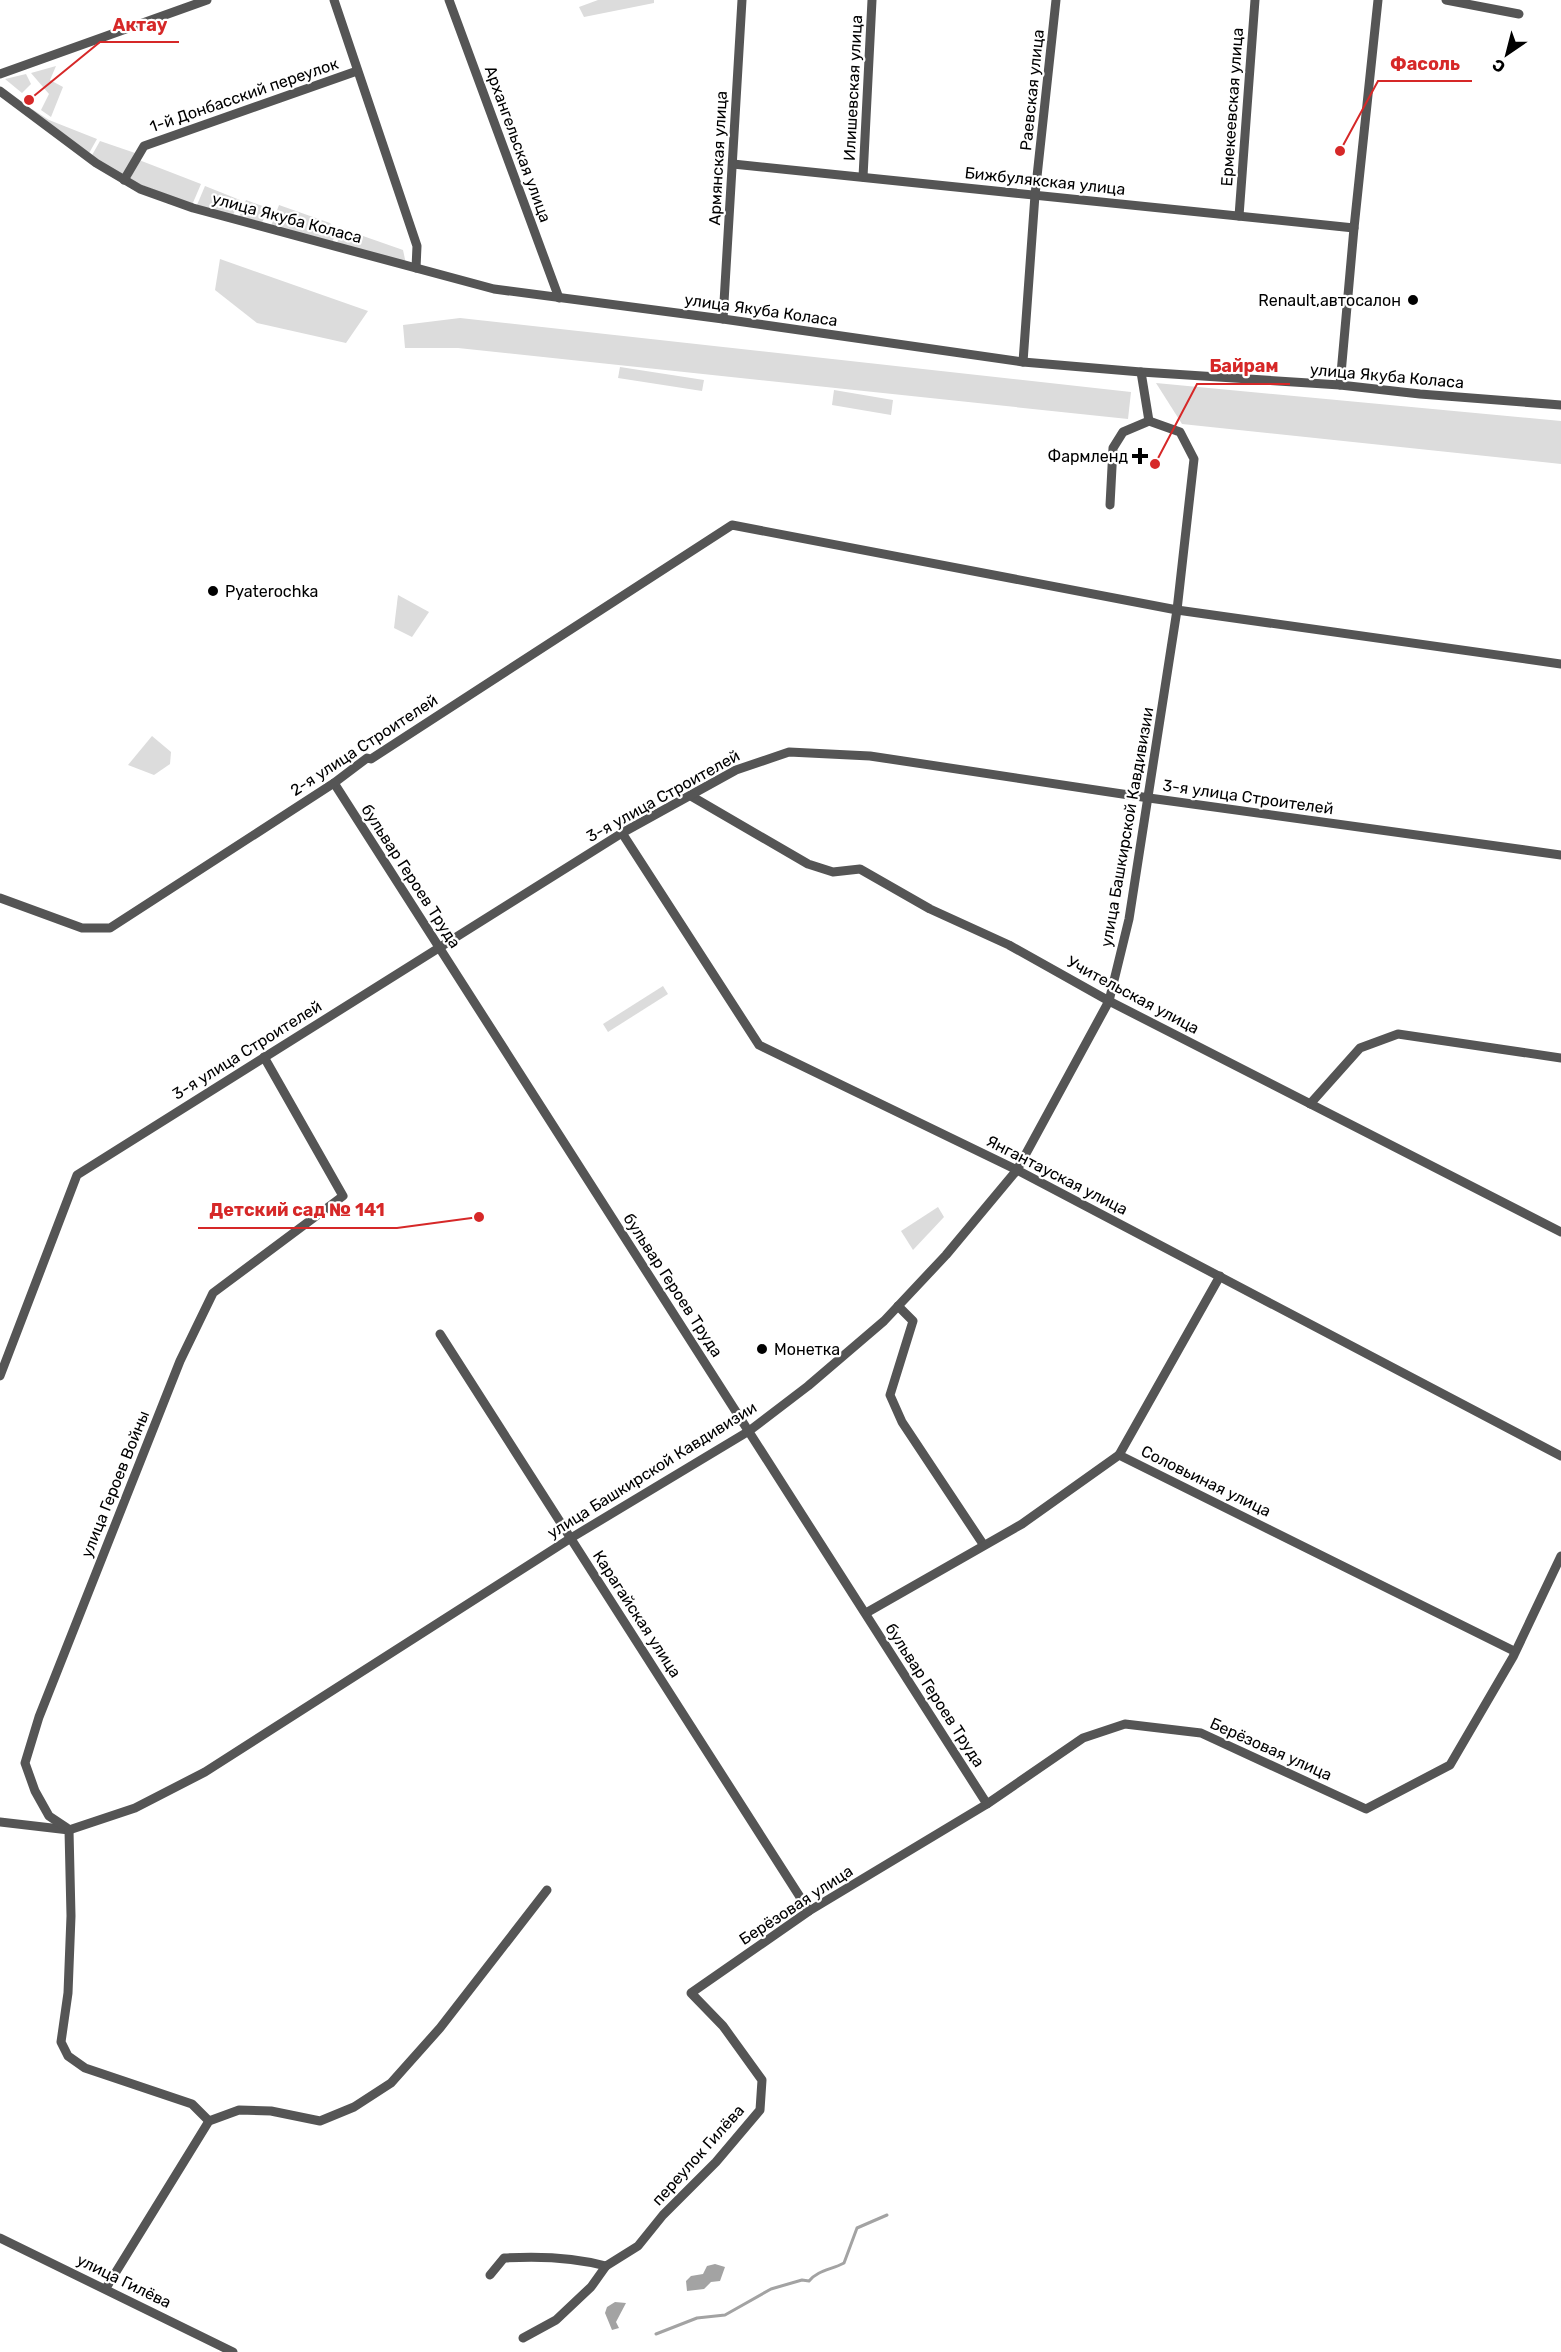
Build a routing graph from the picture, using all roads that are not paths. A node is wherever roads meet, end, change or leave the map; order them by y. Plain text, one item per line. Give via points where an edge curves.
1 (207, 0) edge
2 (334, 0) edge
3 (449, 0) edge
4 (742, 0) edge
5 (872, 0) edge
6 (1056, 0) edge
7 (1255, 0) edge
8 (1378, 0) edge
9 (1446, 0) edge
10 (1519, 14) dead end
11 (357, 71) junction
12 (0, 74) edge
13 (0, 91) edge
14 (733, 164) junction
15 (863, 177) junction
16 (124, 180) junction
17 (1035, 195) junction
18 (1239, 216) junction
19 (1354, 228) junction
20 (416, 268) junction
21 (559, 298) junction
22 (723, 319) junction
23 (1023, 362) junction
24 (1141, 372) junction
25 (1340, 385) junction
26 (1561, 405) edge
27 (1149, 421) junction
28 (1110, 505) dead end
29 (1177, 610) junction
30 (1561, 664) edge
31 (334, 783) junction
32 (692, 796) junction
33 (1149, 798) junction
34 (622, 834) junction
35 (1561, 855) edge
36 (0, 898) edge
37 (439, 947) junction
38 (1109, 1001) junction
39 (264, 1057) junction
40 (1561, 1058) edge
41 (1310, 1104) junction
42 (1017, 1170) junction
43 (1561, 1232) edge
44 (1220, 1276) junction
45 (898, 1306) junction
46 (440, 1334) dead end
47 (0, 1376) edge
48 (749, 1431) junction
49 (1119, 1455) junction
50 (1561, 1456) edge
51 (571, 1538) junction
52 (983, 1544) junction
53 (1561, 1556) edge
54 (866, 1613) junction
55 (1514, 1651) junction
56 (987, 1804) junction
57 (0, 1822) edge
58 (69, 1830) junction
59 (548, 1890) dead end
60 (809, 1911) junction
61 (691, 1993) joint
62 (209, 2121) junction
63 (0, 2238) edge
64 (606, 2266) junction
65 (490, 2275) dead end
66 (106, 2288) junction
67 (523, 2338) dead end
68 (233, 2352) edge

1 - 12 street
2 - 11 street, 1-й Донбасский переулок
3 - 21 street, Архангельская улица
4 - 14 street, Армянская улица
5 - 15 street, Илишевская улица
6 - 17 street, Раевская улица
7 - 18 street, Ермекеевская улица
8 - 19 street
9 - 10 street
11 - 16 street, 1-й Донбасский переулок via 144,146
11 - 20 street, 1-й Донбасский переулок via 417,246
13 - 16 street, улица Якуба Коласа
14 - 15 street, Бижбулякская улица
14 - 22 street, Армянская улица
15 - 17 street, Бижбулякская улица
16 - 20 street, улица Якуба Коласа via 193,208
17 - 18 street, Бижбулякская улица
17 - 23 street, Раевская улица
18 - 19 street, Бижбулякская улица
19 - 25 street
20 - 21 street, улица Якуба Коласа via 495,290
21 - 22 street, улица Якуба Коласа
22 - 23 street, улица Якуба Коласа
23 - 24 street, улица Якуба Коласа
24 - 25 street, улица Якуба Коласа
24 - 27 street
25 - 26 street, улица Якуба Коласа
27 - 28 street via 1123,432 1113,448
27 - 29 street, улица Башкирской Кавдивизии via 1180,432 1194,459
29 - 30 street
29 - 31 street, 2-я улица Строителей via 732,525 367,758
29 - 33 street, улица Башкирской Кавдивизии
31 - 36 street, 2-я улица Строителей via 110,928 81,928
31 - 37 street, бульвар Героев Труда
32 - 33 street, 3-я улица Строителей via 736,770 789,752 870,756
32 - 34 street, 3-я улица Строителей
32 - 38 street, Учительская улица via 807,864 833,872 861,869
33 - 35 street, 3-я улица Строителей
33 - 38 street, улица Башкирской Кавдивизии via 1129,919
34 - 37 street, 3-я улица Строителей
34 - 42 street, Янгантауская улица via 759,1045
37 - 39 street, 3-я улица Строителей
37 - 48 street, бульвар Героев Труда
38 - 41 street, Учительская улица
38 - 42 street, улица Башкирской Кавдивизии
39 - 47 street, 3-я улица Строителей via 77,1175
39 - 58 street, улица Героев Войны via 343,1196 213,1293 180,1361 39,1717 25,1763 49,1816
40 - 41 street via 1398,1034 1360,1048
41 - 43 street, Учительская улица
42 - 44 street, Янгантауская улица
42 - 45 street, улица Башкирской Кавдивизии
44 - 49 street
44 - 50 street, Янгантауская улица
45 - 48 street, улица Башкирской Кавдивизии via 808,1386
45 - 52 street via 913,1321 890,1395 902,1422
46 - 51 street, Карагайская улица
48 - 51 street, улица Башкирской Кавдивизии
48 - 54 street, бульвар Героев Труда
49 - 52 street, Соловьиная улица via 1022,1524
49 - 55 street, Соловьиная улица
51 - 58 street, улица Башкирской Кавдивизии via 205,1772 135,1808
51 - 60 street, Карагайская улица
52 - 54 street, Соловьиная улица
53 - 55 street, Берёзовая улица
54 - 56 street, бульвар Героев Труда
55 - 56 street, Берёзовая улица via 1450,1765 1366,1809 1201,1733 1125,1724 1083,1738
56 - 60 street, Берёзовая улица
57 - 58 street, улица Башкирской Кавдивизии
58 - 62 street via 71,1916 68,1993 61,2042 68,2056 85,2068 192,2104
59 - 62 street via 421,2051 391,2083 354,2107 320,2121 272,2111 239,2110
60 - 61 street, Берёзовая улица
61 - 64 street, переулок Гилёва via 723,2026 762,2080 760,2110 638,2246
62 - 66 street
63 - 66 street, улица Гилёва
64 - 65 street via 589,2261 504,2258
64 - 67 street, переулок Гилёва via 591,2288 556,2320
66 - 68 street, улица Гилёва

